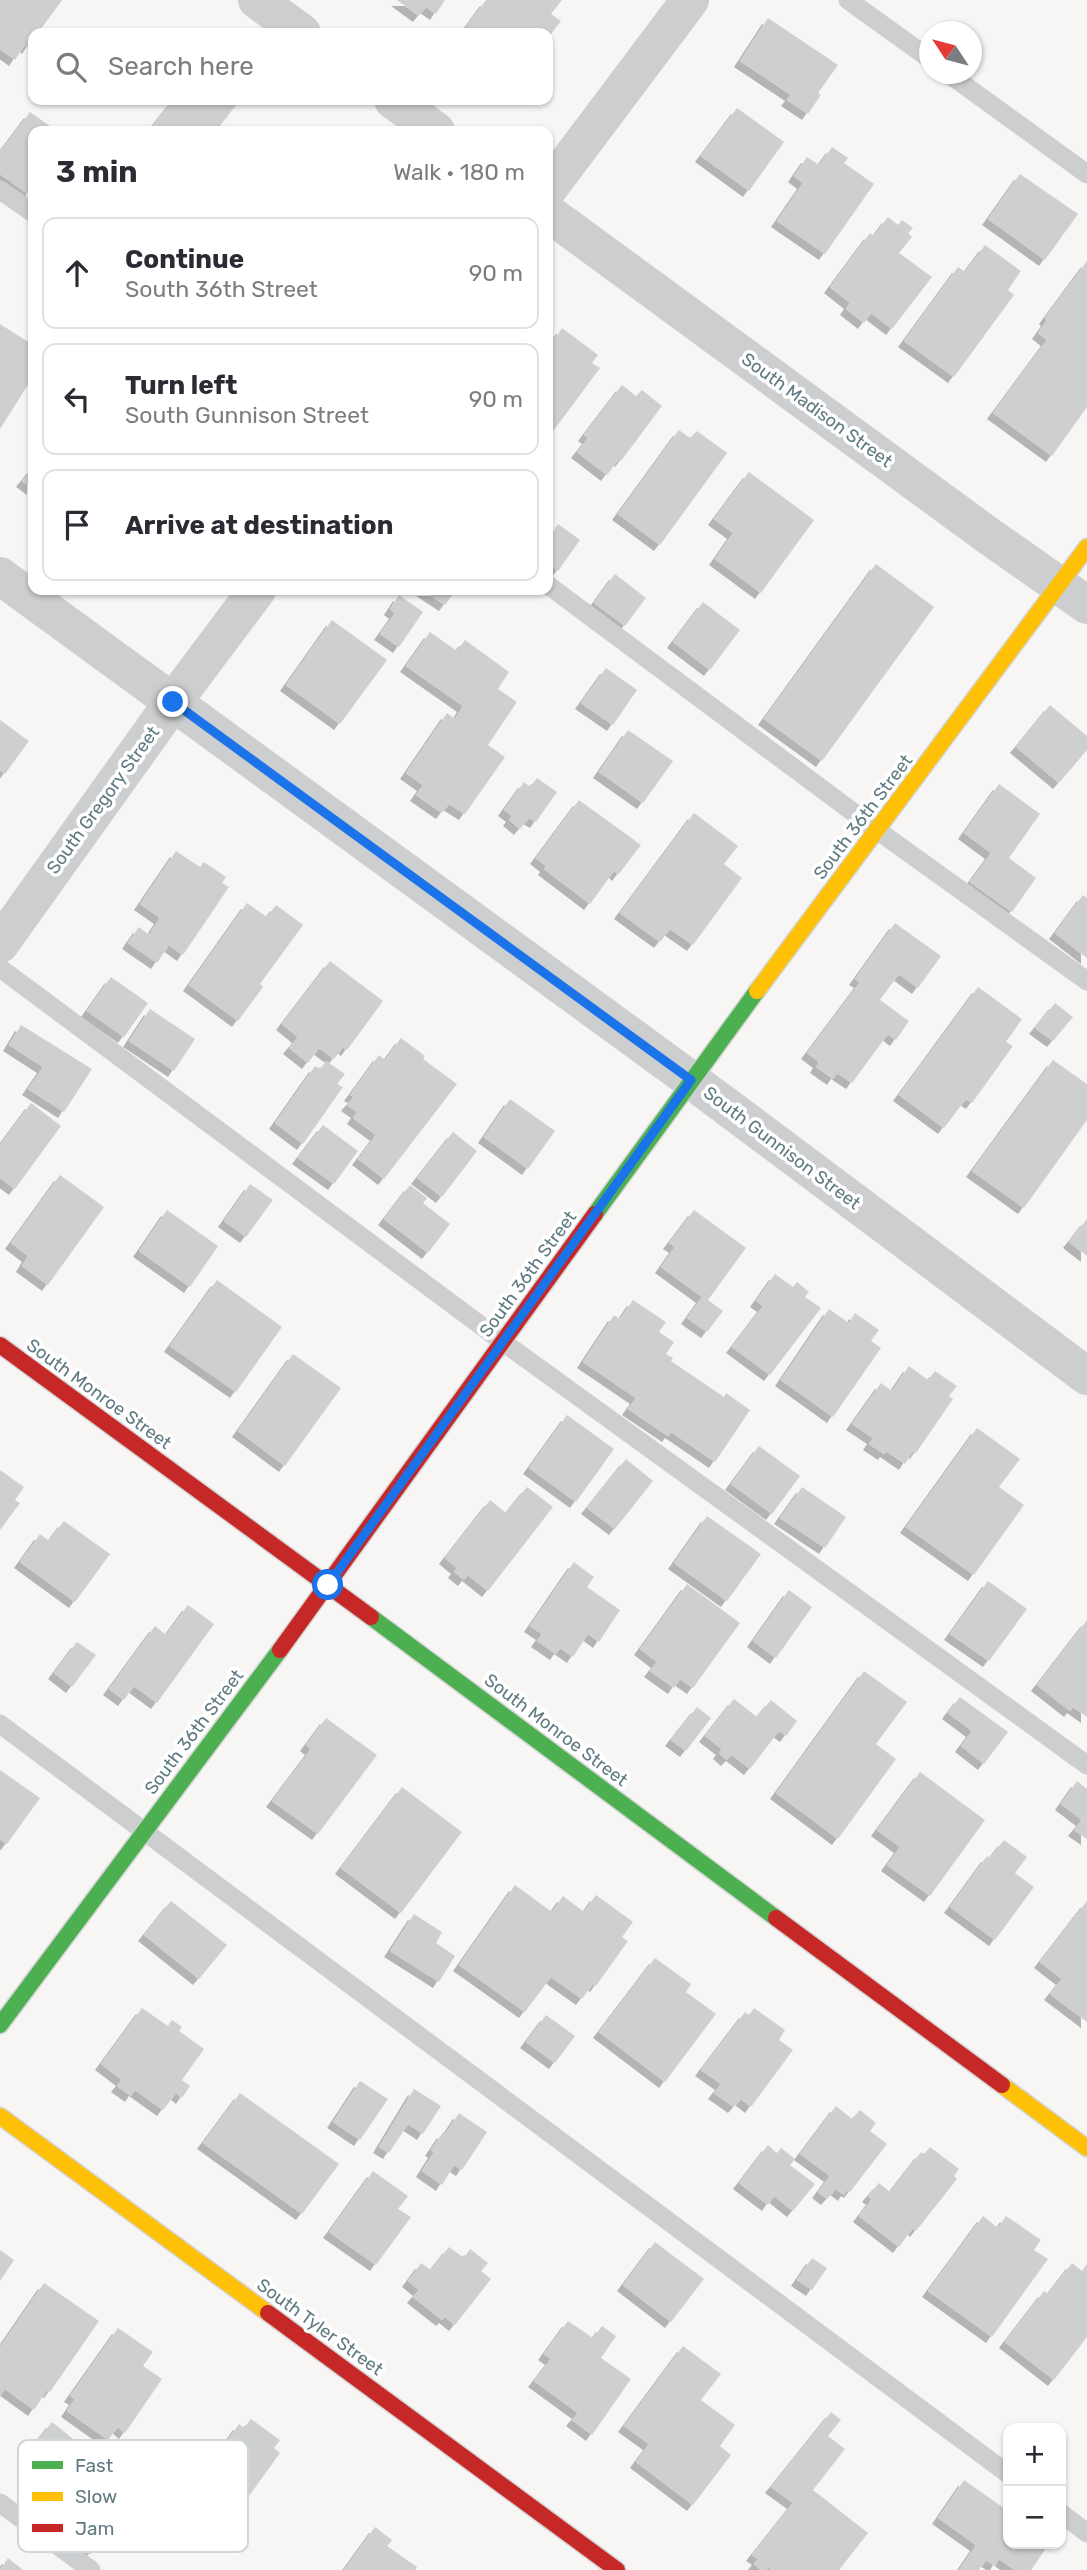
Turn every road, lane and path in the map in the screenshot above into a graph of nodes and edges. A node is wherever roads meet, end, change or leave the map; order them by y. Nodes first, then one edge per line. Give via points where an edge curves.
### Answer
1 (257, 0) edge
2 (690, 0) edge
3 (848, 0) edge
4 (295, 28) edge
5 (919, 52) edge
6 (963, 84) edge
7 (400, 105) edge
8 (429, 126) edge
9 (1087, 174) edge
10 (553, 182) edge
11 (0, 190) edge
12 (28, 210) edge
13 (553, 217) edge
14 (1087, 547) edge
15 (0, 576) edge
16 (553, 589) edge
17 (253, 595) edge
18 (1073, 595) edge
19 (173, 702) junction
20 (877, 830) junction
21 (0, 944) edge
22 (0, 968) edge
23 (1087, 981) edge
24 (691, 1080) junction
25 (503, 1342) junction
26 (0, 1345) edge
27 (1087, 1376) edge
28 (328, 1585) junction
29 (0, 1724) edge
30 (1087, 1765) edge
31 (144, 1832) junction
32 (0, 2025) edge
33 (0, 2116) edge
34 (1087, 2148) edge
35 (1003, 2470) edge
36 (0, 2503) edge
37 (18, 2516) edge
38 (1066, 2517) edge
39 (1087, 2532) edge
40 (67, 2552) edge
41 (91, 2570) edge
42 (618, 2570) edge

1 - 4 street
2 - 10 street
3 - 5 lane
6 - 9 lane
7 - 8 street
11 - 12 lane
13 - 18 street, South Madison Street
14 - 18 street, South 36th Street
15 - 19 street, South Gunnison Street
16 - 20 lane
17 - 19 street, South Gregory Street
18 - 20 street, South 36th Street
19 - 21 street, South Gregory Street
19 - 24 street, South Gunnison Street
20 - 23 lane
20 - 24 street, South 36th Street
22 - 25 lane
24 - 25 street, South 36th Street
24 - 27 street, South Gunnison Street
25 - 28 street, South 36th Street
25 - 30 lane
26 - 28 street, South Monroe Street
28 - 31 street, South 36th Street
28 - 34 street, South Monroe Street
29 - 31 lane
31 - 32 street, South 36th Street
31 - 35 lane
33 - 42 street, South Tyler Street
36 - 37 lane
38 - 39 lane
40 - 41 lane

